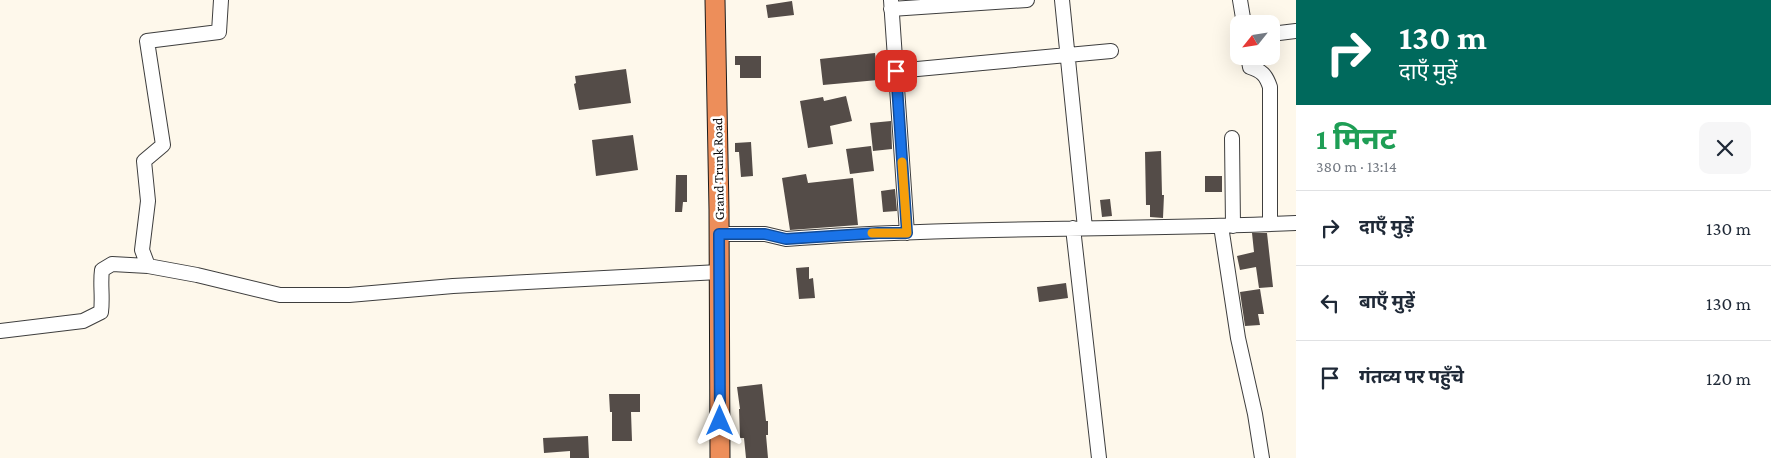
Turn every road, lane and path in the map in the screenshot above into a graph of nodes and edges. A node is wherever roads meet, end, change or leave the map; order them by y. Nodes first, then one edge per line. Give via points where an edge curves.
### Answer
1 (221, 0) edge
2 (715, 0) edge
3 (1027, 0) edge
4 (1062, 0) edge
5 (1240, 0) edge
6 (891, 5) edge
7 (1242, 15) edge
8 (1296, 31) edge
9 (1280, 33) edge
10 (1111, 51) dead end
11 (1067, 55) junction
12 (1250, 65) edge
13 (896, 71) junction
14 (1232, 138) dead end
15 (1296, 223) edge
16 (1270, 224) junction
17 (1227, 226) junction
18 (1079, 228) junction
19 (907, 233) junction
20 (719, 234) junction
21 (148, 266) junction
22 (719, 272) junction
23 (0, 331) edge
24 (720, 458) edge
25 (1099, 458) edge
26 (1262, 458) edge

1 - 21 street via 219,32 147,41 163,146 144,161 148,201 142,250
2 - 20 highway, Grand Trunk Road
3 - 6 street
4 - 11 street
5 - 7 street
6 - 13 street
8 - 9 street
10 - 11 street
11 - 13 street
11 - 18 street
12 - 16 street via 1261,71 1270,87
13 - 19 street
14 - 17 street
15 - 16 street
16 - 17 street
17 - 18 street
17 - 26 street via 1238,338
18 - 19 street
18 - 25 street
19 - 20 street via 786,239 765,234
20 - 22 highway, Grand Trunk Road
21 - 22 street via 280,295 349,295 453,286
21 - 23 street via 112,264 102,270 101,312 84,321
22 - 24 highway, Grand Trunk Road

